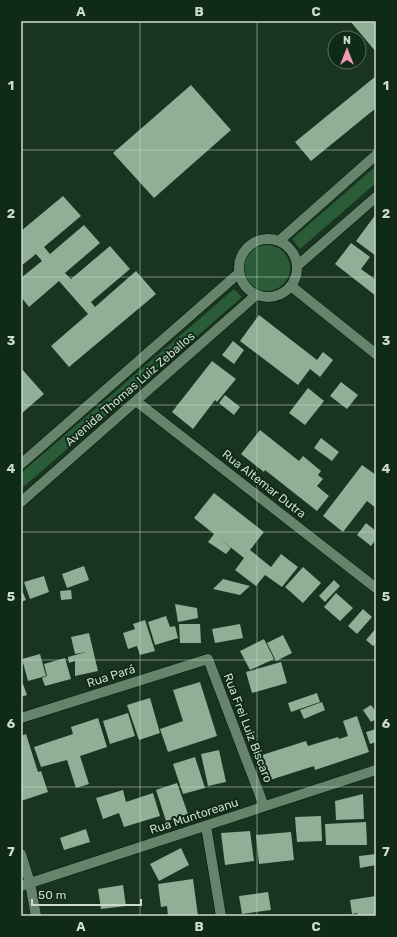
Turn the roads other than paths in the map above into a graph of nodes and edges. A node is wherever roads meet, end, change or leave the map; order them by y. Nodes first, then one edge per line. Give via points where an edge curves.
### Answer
1 (376, 155) edge
2 (376, 197) edge
3 (279, 242) junction
4 (297, 266) junction
5 (239, 273) junction
6 (291, 286) junction
7 (256, 295) junction
8 (376, 354) edge
9 (136, 401) junction
10 (21, 464) edge
11 (21, 502) edge
12 (376, 588) edge
13 (208, 659) joint
14 (21, 718) edge
15 (376, 770) edge
16 (264, 806) junction
17 (206, 826) junction
18 (21, 854) edge
19 (26, 884) edge
20 (36, 916) edge
21 (221, 916) edge

1 - 3 street
2 - 4 street
3 - 4 street via 288,247
3 - 5 street via 259,241 250,246 239,263
4 - 6 street
5 - 7 street via 245,286
5 - 10 street, Avenida Thomas Luiz Zeballos
6 - 7 street via 284,293 275,296
6 - 8 street
7 - 9 street, Avenida Thomas Luiz Zeballos
9 - 11 street, Avenida Thomas Luiz Zeballos
9 - 12 street, Rua Altemar Dutra
13 - 14 street, Rua Pará
13 - 16 street, Rua Frei Luiz Biscaro
15 - 16 street, Rua Muntoreanu
16 - 17 street, Rua Muntoreanu
17 - 19 street, Rua Muntoreanu
17 - 21 street
18 - 19 street
19 - 20 street

